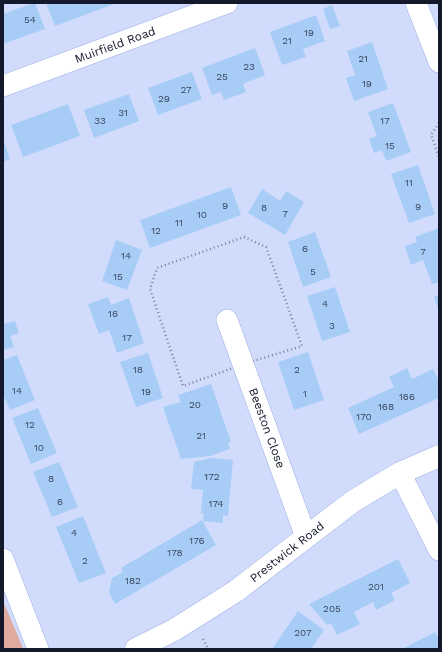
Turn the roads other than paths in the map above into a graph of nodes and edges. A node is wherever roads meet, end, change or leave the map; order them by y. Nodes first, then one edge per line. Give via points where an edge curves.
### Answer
1 (227, 3) edge
2 (416, 3) edge
3 (439, 62) edge
4 (3, 86) edge
5 (227, 320) dead end
6 (439, 456) edge
7 (400, 473) junction
8 (306, 537) junction
9 (439, 550) edge
10 (3, 559) edge
11 (38, 649) edge
12 (136, 649) edge

1 - 4 street, Muirfield Road
2 - 3 street
5 - 8 street, Beeston Close
6 - 7 main road, Prestwick Road
7 - 8 main road, Prestwick Road via 352,502
7 - 9 street
8 - 12 main road, Prestwick Road via 236,591 174,630
10 - 11 street

